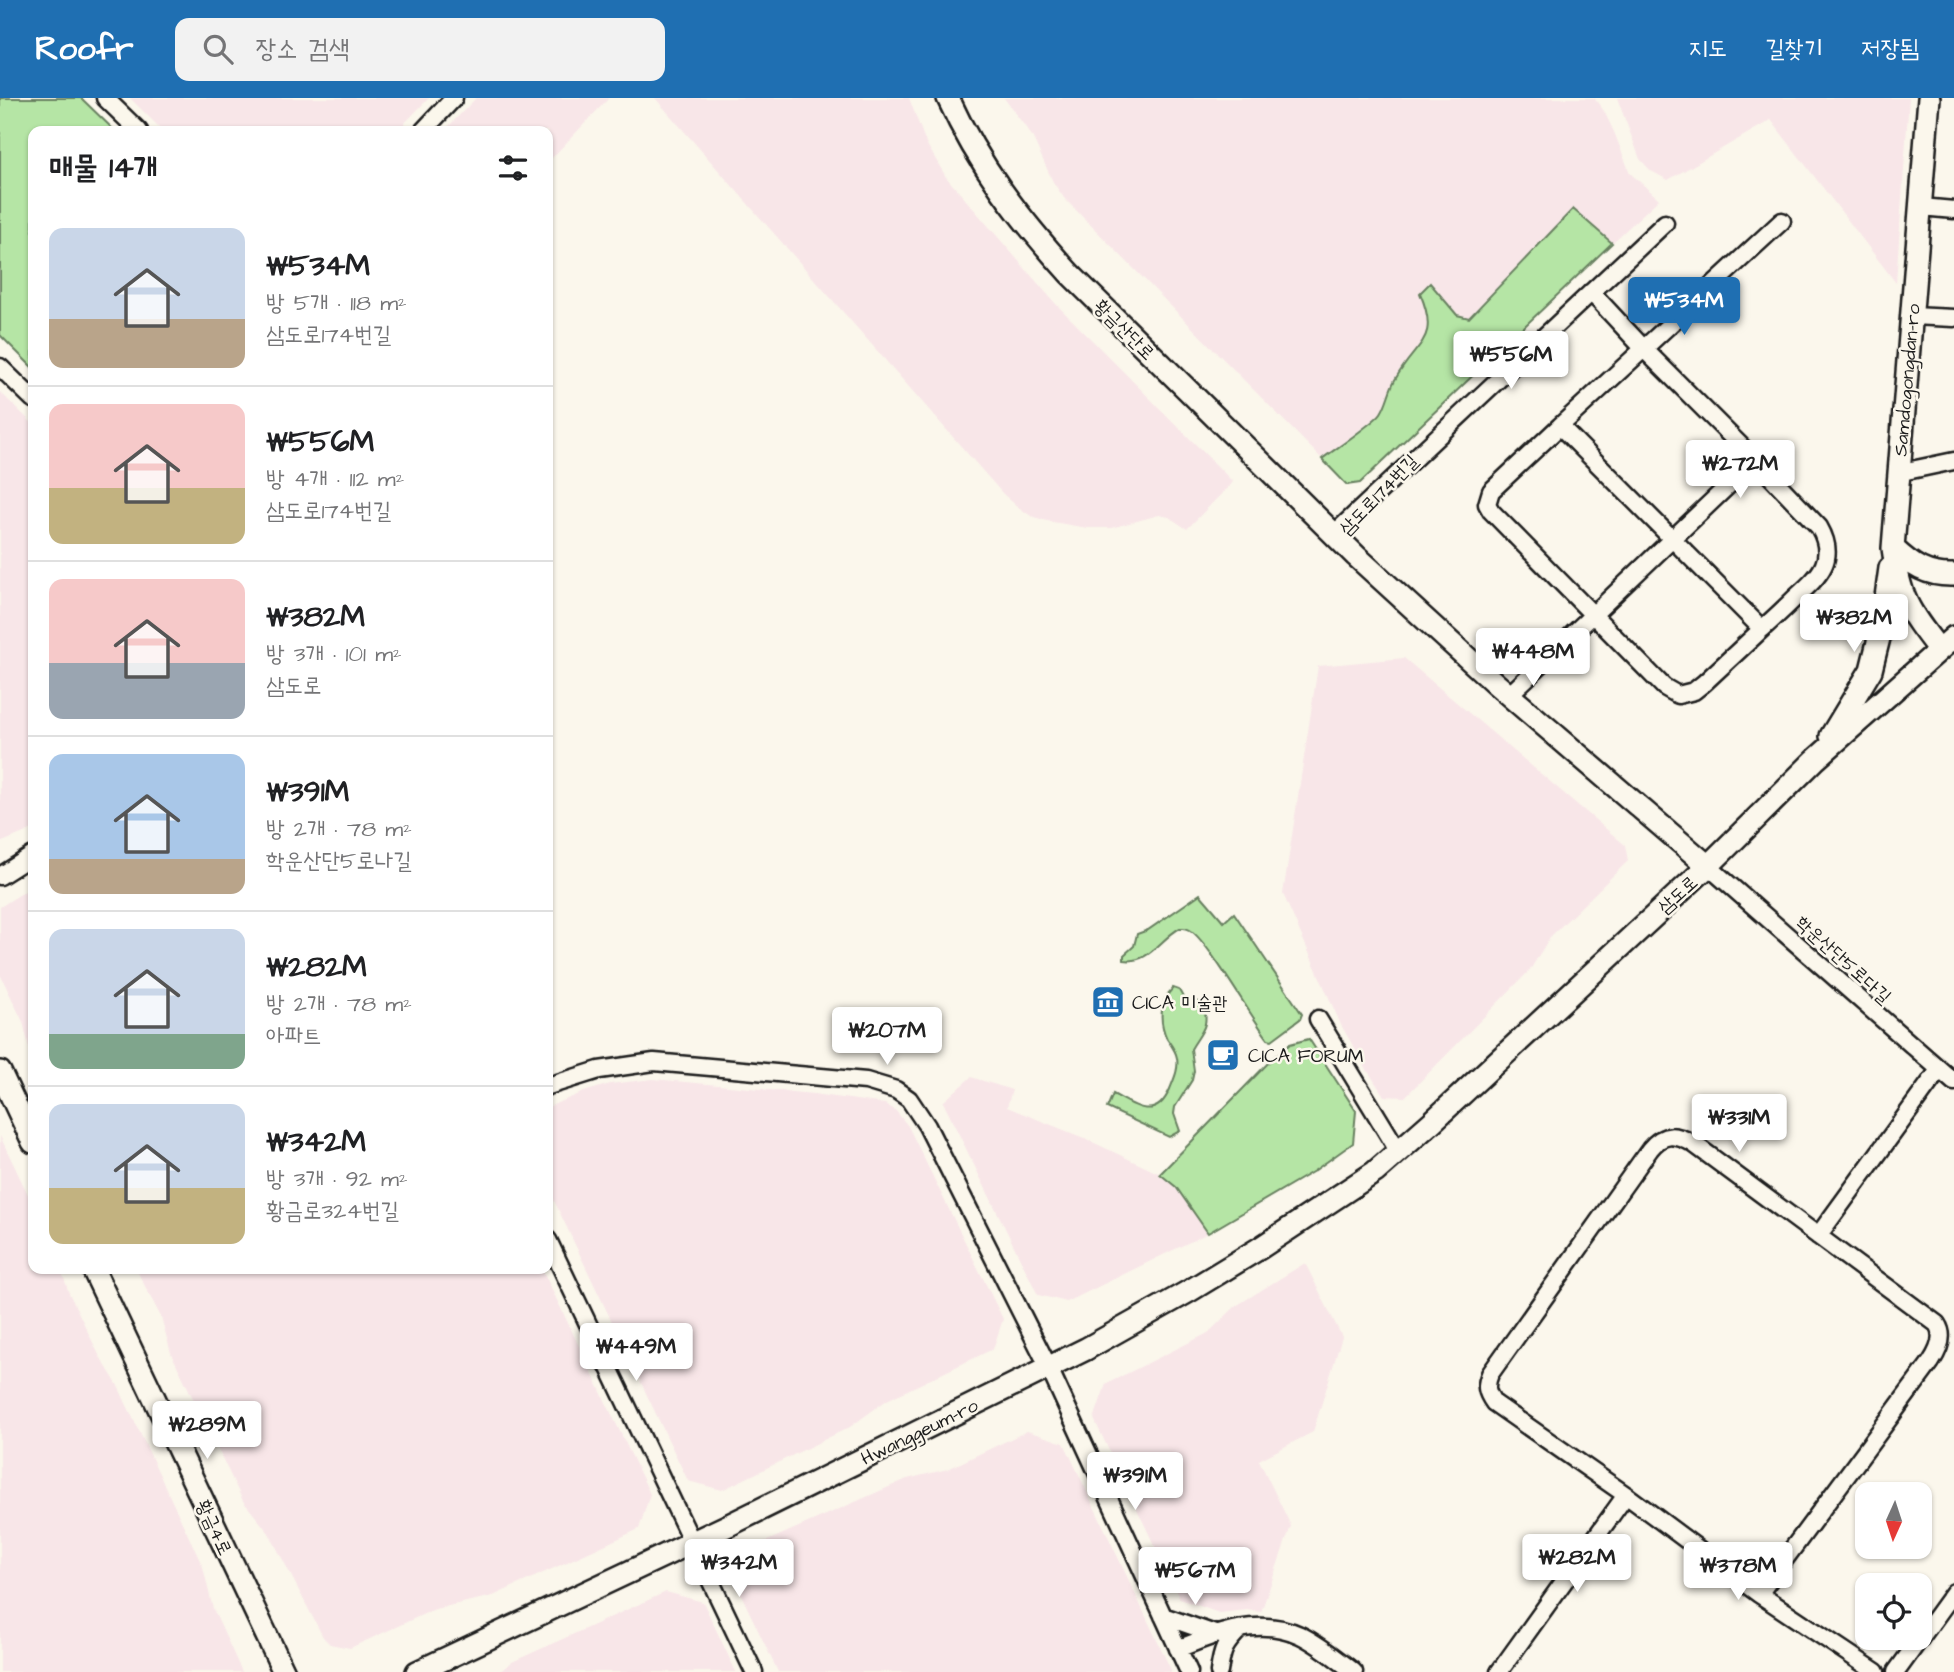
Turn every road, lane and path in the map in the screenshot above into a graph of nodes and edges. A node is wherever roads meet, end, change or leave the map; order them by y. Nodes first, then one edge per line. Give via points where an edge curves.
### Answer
1 (105, 98) edge
2 (454, 98) edge
3 (948, 98) edge
4 (1929, 98) edge
5 (134, 126) edge
6 (428, 126) edge
7 (1920, 207) junction
8 (1954, 210) edge
9 (1782, 221) dead end
10 (1665, 223) dead end
11 (1591, 292) junction
12 (1912, 316) junction
13 (1954, 318) edge
14 (1644, 349) junction
15 (0, 367) edge
16 (28, 394) edge
17 (1560, 426) junction
18 (1755, 460) junction
19 (1954, 461) edge
20 (1897, 473) junction
21 (1334, 534) junction
22 (1672, 540) junction
23 (1893, 548) junction
24 (1954, 575) edge
25 (1593, 614) junction
26 (1762, 629) junction
27 (1947, 644) edge
28 (1509, 695) junction
29 (1815, 760) junction
30 (28, 858) edge
31 (1708, 866) junction
32 (0, 876) edge
33 (1318, 1018) dead end
34 (1939, 1070) junction
35 (0, 1072) edge
36 (1954, 1082) edge
37 (553, 1084) edge
38 (28, 1131) edge
39 (1399, 1152) junction
40 (1818, 1236) junction
41 (553, 1251) edge
42 (95, 1274) edge
43 (1049, 1368) junction
44 (1626, 1495) junction
45 (691, 1542) junction
46 (1954, 1592) edge
47 (1759, 1594) junction
48 (1163, 1616) junction
49 (1240, 1629) junction
50 (1215, 1634) junction
51 (1178, 1649) junction
52 (284, 1672) edge
53 (417, 1672) edge
54 (754, 1672) edge
55 (1189, 1672) edge
56 (1219, 1672) edge
57 (1354, 1672) edge
58 (1499, 1672) edge
59 (1877, 1672) edge
60 (1896, 1672) edge

1 - 5 street
2 - 6 street
3 - 21 street, 황금산단로 via 990,175 1029,230
4 - 7 street, Samdogongdan-ro
7 - 8 street
7 - 12 street, Samdogongdan-ro
9 - 14 street
10 - 11 street, 삼도로174번길
11 - 14 street
11 - 21 street, 삼도로174번길
12 - 13 street
12 - 20 street, Samdogongdan-ro
14 - 17 street
14 - 18 street
15 - 16 street
17 - 22 street
17 - 25 street via 1491,491 1487,504
18 - 22 street
18 - 26 street via 1819,527 1827,548 1818,578
19 - 20 street
20 - 23 street, Samdogongdan-ro
21 - 28 street, 삼도로174번길
22 - 25 street
22 - 26 street
23 - 24 street via 1917,569
23 - 27 street, Samdogongdan-ro via 1900,590 1911,614
23 - 29 street via 1871,670
25 - 26 street via 1664,687 1678,695 1704,683
25 - 28 street
27 - 29 street, 삼도로
28 - 31 street, 삼도로174번길
29 - 31 street, 삼도로
30 - 32 street
31 - 34 street, 학운산단5로다길
31 - 39 street, 삼도로
33 - 39 street
34 - 36 street, 학운산단5로다길
34 - 40 street
35 - 38 street
37 - 43 street via 599,1070 654,1062 866,1081 896,1090 909,1098 927,1126
39 - 43 street, Hwanggeum-ro via 1261,1248
40 - 44 street via 1684,1138 1667,1136 1650,1149 1486,1385 1494,1403
40 - 47 street via 1937,1324 1940,1344
41 - 45 street
42 - 52 street, 황금4로
43 - 45 street, Hwanggeum-ro
43 - 48 street
44 - 47 street
44 - 58 street
45 - 53 street, Hwanggeum-ro
45 - 54 street
46 - 60 street
47 - 59 street
48 - 50 street
48 - 51 street
49 - 50 street
49 - 56 street via 1222,1651
49 - 57 street via 1261,1626 1299,1634
50 - 51 street
51 - 55 street

